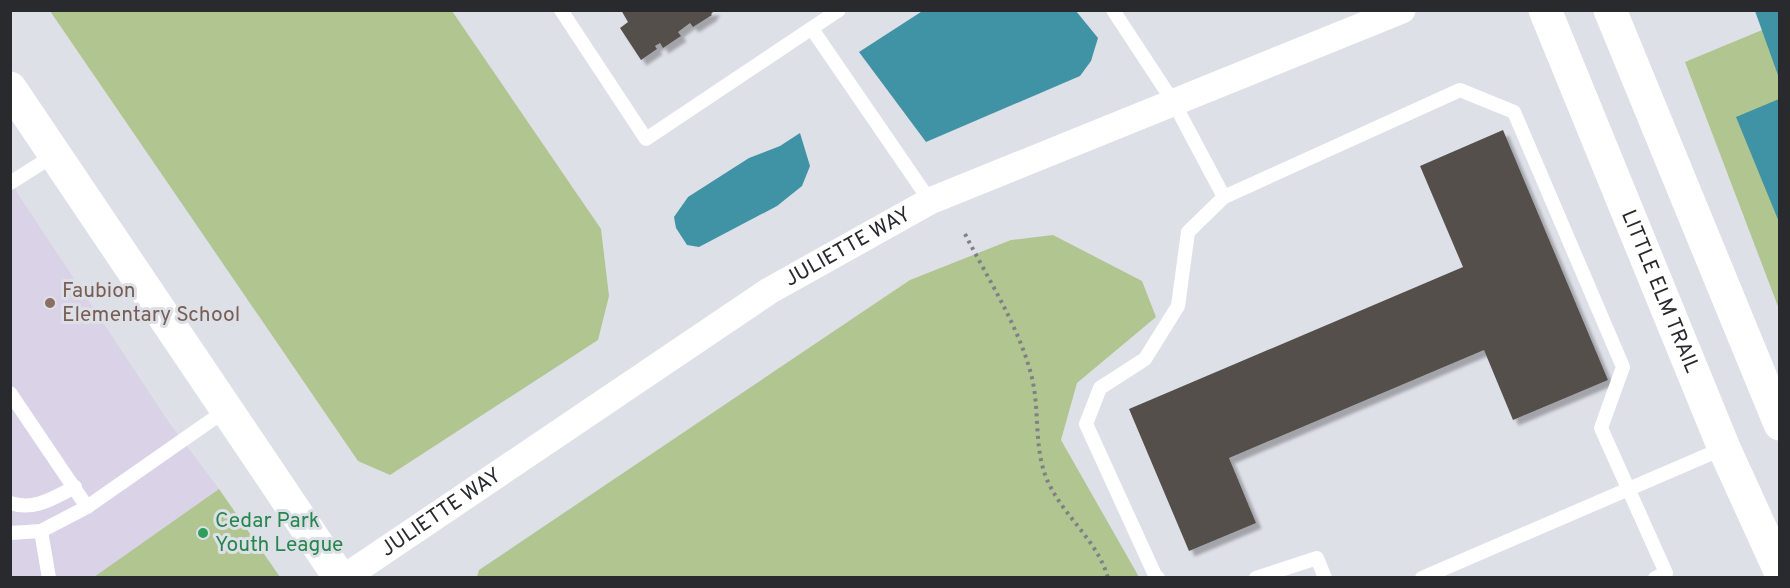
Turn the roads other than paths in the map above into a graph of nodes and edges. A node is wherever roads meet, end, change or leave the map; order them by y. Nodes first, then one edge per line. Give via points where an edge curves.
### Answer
1 (561, 10) edge
2 (839, 10) edge
3 (1113, 10) edge
4 (1402, 10) edge
5 (1545, 10) edge
6 (1610, 10) edge
7 (812, 29) junction
8 (10, 88) edge
9 (1174, 102) junction
10 (56, 154) junction
11 (10, 183) edge
12 (1224, 197) junction
13 (930, 201) junction
14 (10, 393) edge
15 (226, 410) junction
16 (1779, 424) edge
17 (1724, 448) junction
18 (75, 487) junction
19 (1628, 489) junction
20 (10, 503) edge
21 (87, 507) junction
22 (41, 531) junction
23 (10, 533) edge
24 (1779, 571) edge
25 (49, 578) edge
26 (342, 578) edge
27 (1158, 578) edge
28 (1256, 578) edge
29 (1325, 578) edge
30 (1422, 578) edge
31 (1655, 578) edge

1 - 7 lane via 646,139
2 - 7 lane
3 - 9 lane
4 - 9 street, JULIETTE WAY
5 - 17 street, LITTLE ELM TRAIL
6 - 16 street
7 - 13 lane
8 - 10 street
9 - 12 lane
9 - 13 street, JULIETTE WAY
10 - 11 lane
10 - 15 street
12 - 19 lane via 1460,90 1514,112 1623,367 1601,428
12 - 27 lane via 1188,232 1178,306 1145,359 1100,388 1086,424
13 - 26 street, JULIETTE WAY via 770,291
14 - 18 lane
15 - 21 lane
15 - 26 street
17 - 19 lane
17 - 24 street, LITTLE ELM TRAIL
18 - 20 lane via 39,505 22,507
18 - 21 lane
19 - 30 lane
19 - 31 lane via 1666,573
21 - 22 lane
22 - 23 lane
22 - 25 lane
28 - 29 lane via 1317,558

